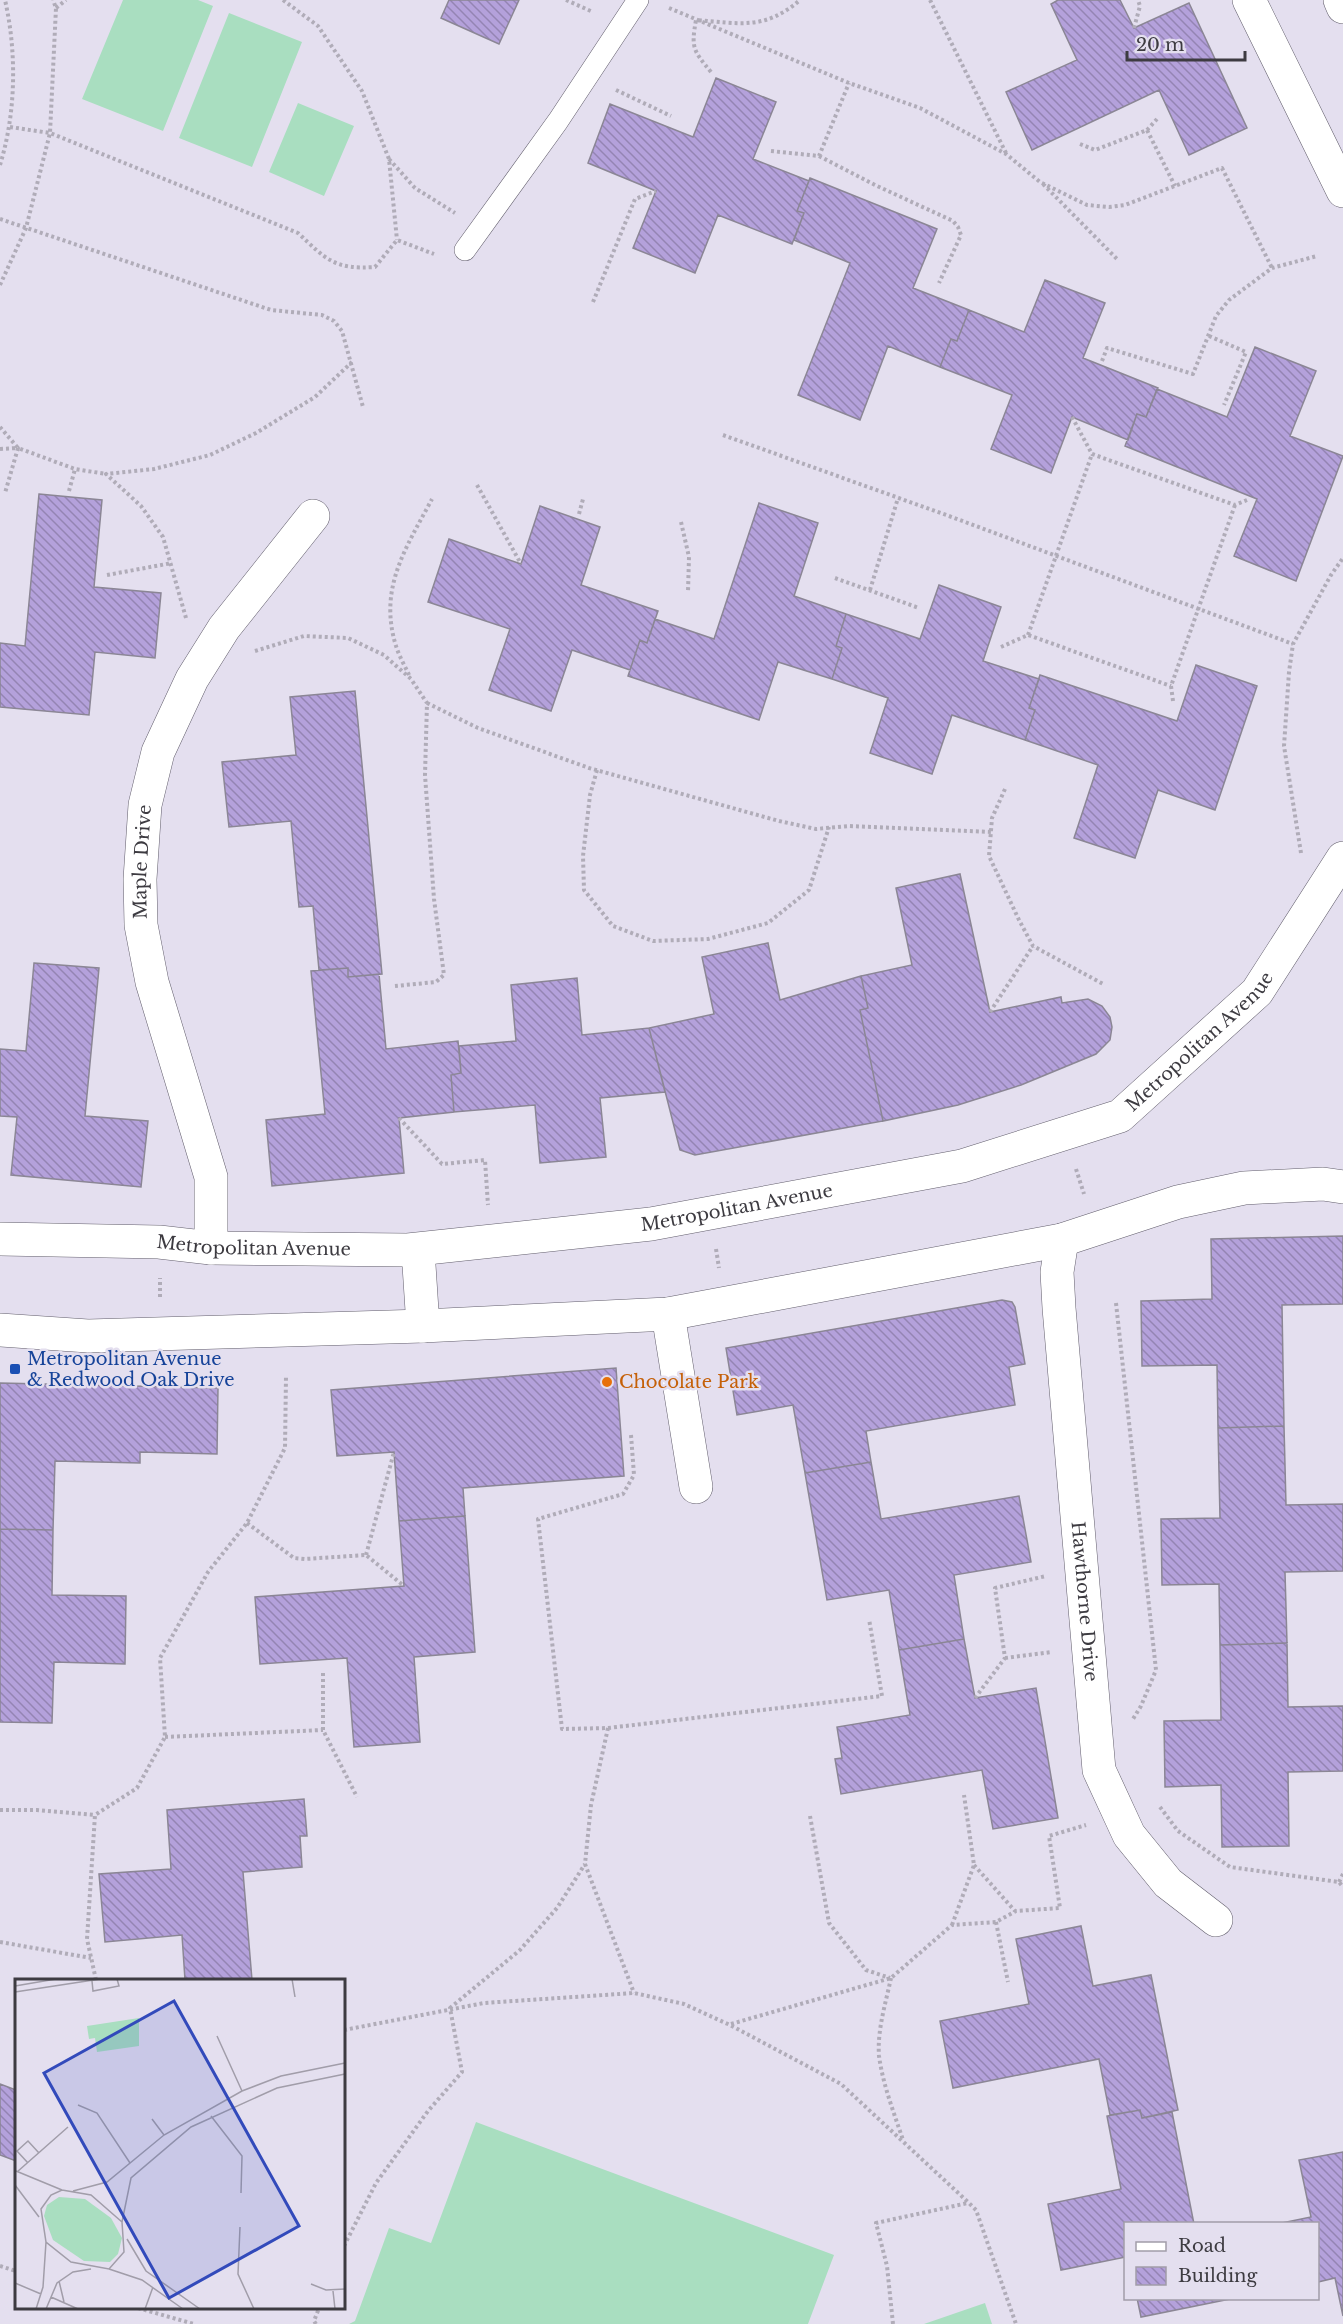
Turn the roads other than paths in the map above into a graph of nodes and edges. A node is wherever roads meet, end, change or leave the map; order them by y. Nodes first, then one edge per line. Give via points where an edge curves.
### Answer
1 (638, 0) edge
2 (1249, 0) edge
3 (1340, 0) edge
4 (1343, 7) edge
5 (1343, 191) edge
6 (465, 250) dead end
7 (313, 516) dead end
8 (1343, 858) edge
9 (1343, 1187) edge
10 (0, 1239) edge
11 (1062, 1240) junction
12 (211, 1248) junction
13 (418, 1250) junction
14 (668, 1314) junction
15 (423, 1326) junction
16 (0, 1330) edge
17 (696, 1487) dead end
18 (1216, 1920) dead end

1 - 6 lane via 558,121
2 - 5 street
3 - 4 street
7 - 12 street, Maple Drive via 224,628 192,679 158,752 145,805 141,925 152,982 211,1177
8 - 13 street, Metropolitan Avenue via 1257,992 1120,1116 962,1166 651,1224
9 - 11 street via 1244,1188 1178,1202
10 - 12 street, Metropolitan Avenue via 159,1242
11 - 14 street
11 - 18 street, Hawthorne Drive via 1057,1272 1059,1308 1099,1770 1129,1835 1168,1883
12 - 13 street, Metropolitan Avenue
13 - 15 street
14 - 15 street
14 - 17 street
15 - 16 street via 88,1336

